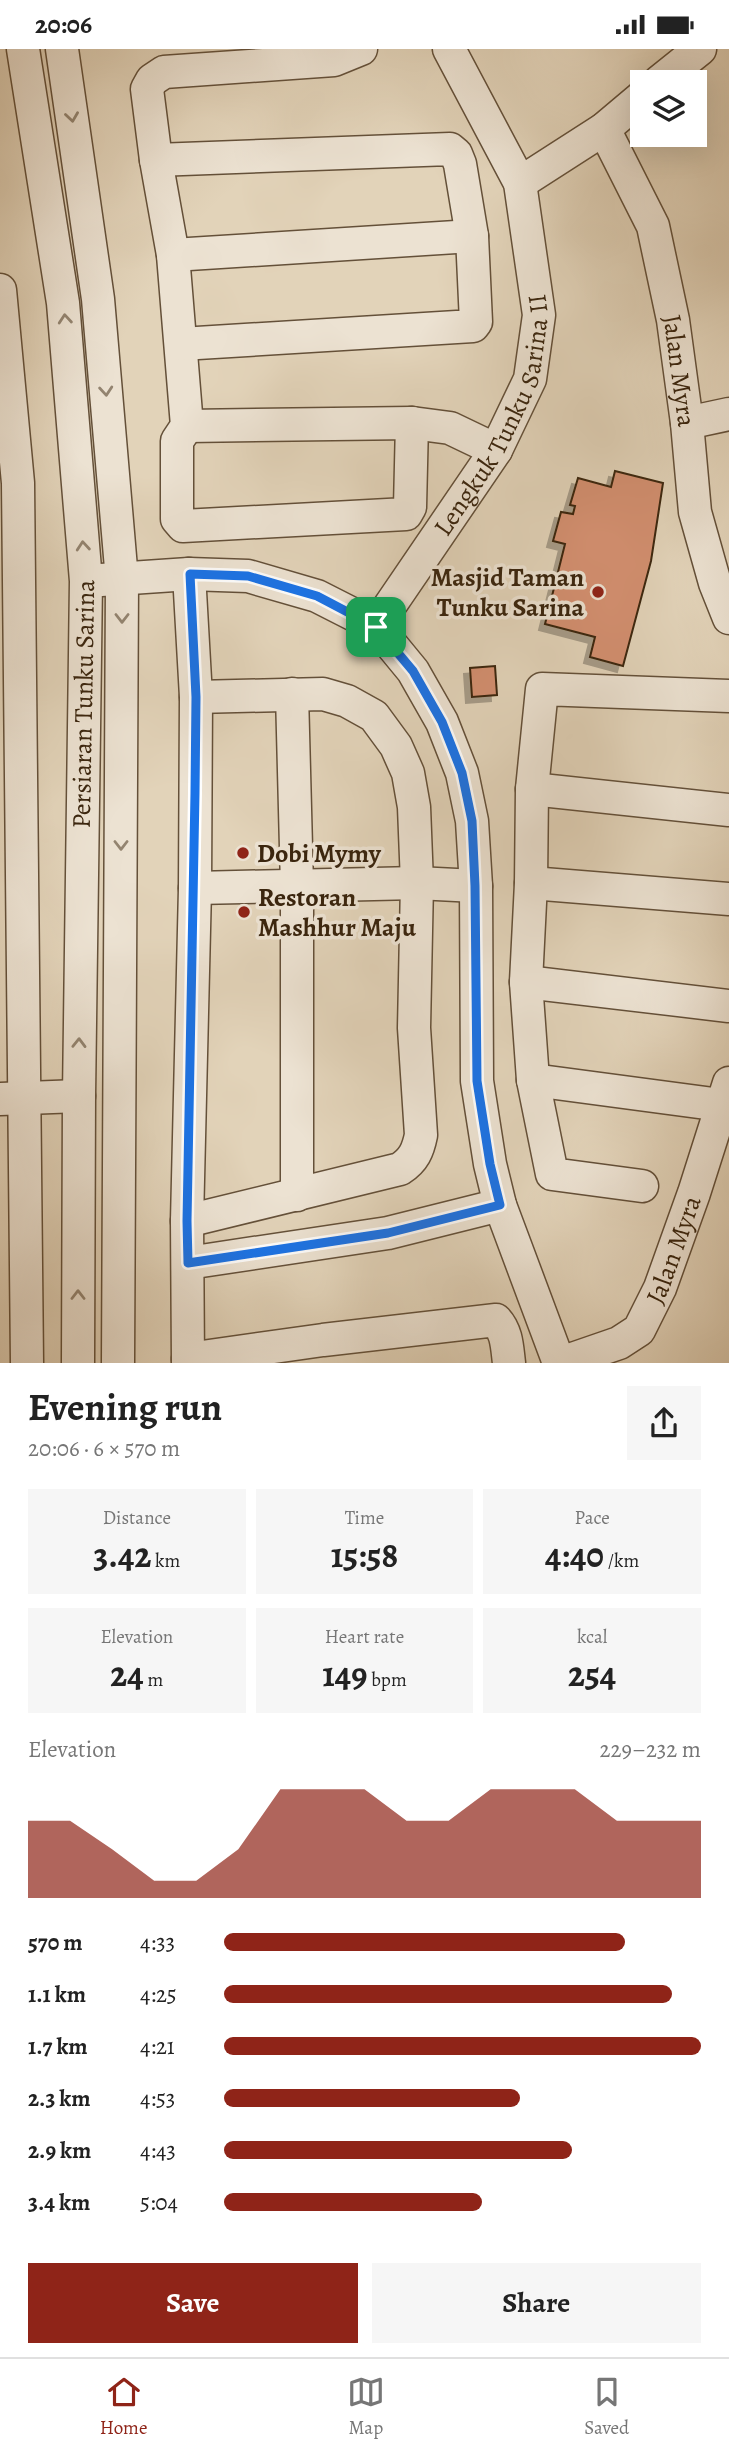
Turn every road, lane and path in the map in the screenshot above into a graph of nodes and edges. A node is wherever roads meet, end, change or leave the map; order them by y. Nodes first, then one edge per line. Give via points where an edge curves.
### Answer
1 (23, 49) edge
2 (62, 49) edge
3 (361, 49) edge
4 (449, 49) edge
5 (700, 49) edge
6 (674, 70) edge
7 (630, 107) edge
8 (604, 129) junction
9 (156, 160) junction
10 (520, 183) junction
11 (472, 236) junction
12 (173, 255) junction
13 (0, 290) edge
14 (181, 344) junction
15 (729, 414) edge
16 (412, 423) junction
17 (687, 423) junction
18 (187, 426) junction
19 (496, 450) junction
20 (9, 485) edge
21 (190, 574) junction
22 (122, 580) junction
23 (86, 581) junction
24 (729, 618) edge
25 (376, 627) junction
26 (292, 694) junction
27 (729, 696) edge
28 (196, 697) junction
29 (532, 789) junction
30 (729, 810) edge
31 (418, 883) junction
32 (531, 883) junction
33 (298, 886) junction
34 (475, 886) junction
35 (195, 888) junction
36 (729, 899) edge
37 (526, 982) junction
38 (729, 1006) edge
39 (533, 1080) junction
40 (725, 1094) edge
41 (79, 1096) junction
42 (13, 1099) edge
43 (642, 1186) dead end
44 (13, 1195) edge
45 (297, 1195) junction
46 (500, 1205) junction
47 (187, 1221) junction
48 (188, 1263) junction
49 (13, 1316) edge
50 (507, 1352) edge
51 (188, 1361) edge
52 (27, 1363) edge
53 (78, 1363) edge
54 (118, 1363) edge
55 (560, 1363) edge

23 -> 1 street, Persiaran Tunku Sarina via 63,303
2 -> 22 street, Persiaran Tunku Sarina via 98,299
3 - 9 street via 334,60 164,72 147,89
4 - 10 street, Lengkuk Tunku Sarina II
5 - 6 street
7 - 8 street
8 - 10 street
8 - 17 street, Jalan Myra via 653,226 673,320
9 - 11 street via 450,149 460,164
9 - 12 street
10 - 19 street, Lengkuk Tunku Sarina II via 539,315 530,379
11 - 12 street
11 - 14 street via 476,322 471,327
12 - 14 street
13 - 20 street
14 - 18 street
15 - 17 street
16 - 18 street
16 - 18 street via 411,507 406,514 183,526 177,519 177,441
16 - 19 street via 450,428
17 - 24 street, Jalan Myra via 695,513
19 - 25 street, Lengkuk Tunku Sarina II
20 - 42 street
21 - 22 street
21 - 25 street via 248,576 317,596
21 - 28 street
22 - 23 street
22 -> 54 street, Persiaran Tunku Sarina
41 -> 23 street, Persiaran Tunku Sarina
25 - 34 street via 413,671 457,760 472,821
26 - 28 street
26 - 31 street via 323,694 347,701 374,716 390,738 408,773
26 - 33 street
27 - 29 street via 542,689
28 - 35 street
29 - 30 street
29 - 32 street
31 - 33 street
31 - 34 street
31 - 45 street via 414,1028 418,1150 400,1169
32 - 36 street
32 - 37 street
33 - 35 street
33 - 45 street
34 - 46 street via 477,1081
35 - 47 street
37 - 38 street
37 - 39 street
39 - 40 street
39 - 43 street via 551,1174
40 - 55 street, Jalan Myra via 660,1288 639,1330 619,1343
41 - 42 street
53 -> 41 street, Persiaran Tunku Sarina
42 - 44 street
44 - 49 street
45 - 47 street
46 - 48 street via 388,1233
46 - 55 street
47 - 48 street
48 - 51 street
49 - 52 street
50 - 51 street via 496,1320

